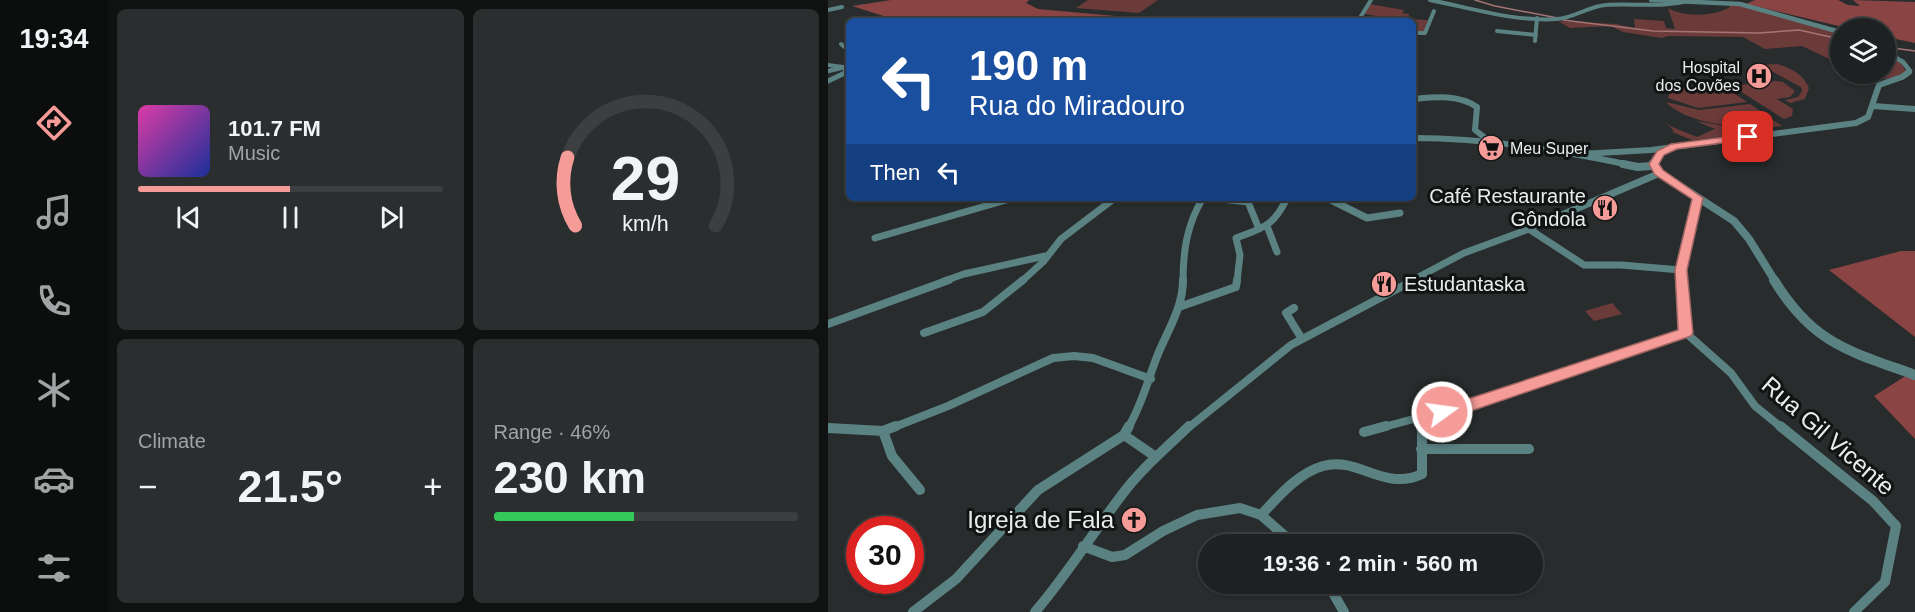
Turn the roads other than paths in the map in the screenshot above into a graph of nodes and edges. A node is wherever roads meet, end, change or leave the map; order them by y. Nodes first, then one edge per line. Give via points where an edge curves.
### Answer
1 (834, 0) edge
2 (1371, 0) edge
3 (1430, 0) edge
4 (1651, 0) edge
5 (1689, 0) edge
6 (1747, 0) edge
7 (1677, 2) edge
8 (1740, 4) junction
9 (828, 10) edge
10 (1434, 11) dead end
11 (1360, 18) edge
12 (1536, 18) junction
13 (1830, 29) edge
14 (1497, 31) dead end
15 (1416, 33) edge
16 (1536, 35) junction
17 (1535, 41) dead end
18 (841, 44) dead end
19 (846, 48) edge
20 (1896, 58) edge
21 (828, 65) edge
22 (845, 65) edge
23 (828, 71) edge
24 (846, 72) edge
25 (1896, 79) edge
26 (828, 81) edge
27 (1882, 84) edge
28 (1416, 99) edge
29 (1873, 105) junction
30 (1904, 108) junction
31 (1893, 109) junction
32 (1915, 109) edge
33 (1868, 117) junction
34 (1475, 130) junction
35 (1461, 137) junction
36 (1416, 138) edge
37 (1489, 139) junction
38 (1675, 147) junction
39 (1644, 150) junction
40 (1615, 153) junction
41 (1581, 154) junction
42 (1655, 160) junction
43 (1617, 163) junction
44 (1638, 167) junction
45 (1660, 173) junction
46 (1698, 198) junction
47 (1003, 201) edge
48 (1111, 201) edge
49 (1201, 201) edge
50 (1248, 201) edge
51 (1286, 201) edge
52 (1333, 201) edge
53 (1400, 213) dead end
54 (1263, 227) junction
55 (1529, 229) junction
56 (875, 238) dead end
57 (1277, 252) dead end
58 (1045, 256) junction
59 (1681, 270) junction
60 (1179, 307) junction
61 (1294, 308) dead end
62 (828, 324) edge
63 (924, 333) dead end
64 (1686, 333) junction
65 (1302, 339) junction
66 (1915, 375) edge
67 (1150, 379) junction
68 (1425, 416) junction
69 (828, 428) edge
70 (883, 432) junction
71 (1364, 432) dead end
72 (1124, 435) junction
73 (1421, 449) junction
74 (1529, 449) dead end
75 (1156, 457) junction
76 (920, 490) dead end
77 (1261, 515) junction
78 (1283, 534) edge
79 (1083, 546) junction
80 (1334, 594) edge
81 (913, 612) edge
82 (1035, 612) edge
83 (1344, 612) edge
84 (1854, 612) edge

1 - 9 street via 842,7
2 - 11 street
3 - 12 street
4 - 7 street
5 - 7 street
5 - 8 street
6 - 8 street
7 - 12 street via 1661,7 1603,5 1571,17
8 - 13 street
10 - 15 street via 1425,33
12 - 16 street
14 - 16 street
16 - 17 street
18 - 19 street
20 - 25 street via 1910,71
21 - 22 street
22 - 23 street
24 - 26 street
27 - 29 street
28 - 34 street via 1469,101 1477,106
29 - 30 street
29 - 31 street
29 - 33 street
30 - 31 street
30 - 32 street
31 - 33 street
33 - 38 street via 1836,126
34 - 35 street
34 - 37 street
35 - 36 street
35 - 37 street
37 - 41 street
38 - 39 street
38 - 42 street
39 - 40 street
39 - 42 street
40 - 41 street
40 - 43 street via 1611,158
41 - 43 street
42 - 44 street via 1649,167
42 - 45 street
43 - 44 street
44 - 45 street
45 - 46 street
45 - 55 street
46 - 59 street
46 - 66 street via 1740,227 1796,313 1811,327 1861,356
47 - 56 street
48 - 58 street via 1076,226
49 - 60 street via 1188,230
50 - 54 street
51 - 54 street via 1279,216
52 - 53 street via 1367,218
54 - 57 street
54 - 60 street via 1236,238 1240,255 1236,287
55 - 59 street via 1584,265
55 - 65 street via 1464,253
58 - 62 street via 964,274
58 - 63 street via 1043,262 983,312
59 - 64 street
60 - 67 street
61 - 65 street via 1286,313
64 - 68 street via 1474,404
64 - 84 street, Rua Gil Vicente via 1731,374 1755,406 1873,501 1896,526 1885,582
65 - 75 street via 1196,420
67 - 70 street via 1093,358 1053,358
67 - 72 street
68 - 71 street
68 - 73 street via 1419,430
69 - 70 street
70 - 76 street via 892,459
72 - 75 street
72 - 81 street via 1038,490 956,579
73 - 74 street
73 - 77 street via 1422,474 1416,479 1383,479 1347,465 1323,466 1288,486
75 - 79 street
77 - 78 street
77 - 79 street via 1240,508 1197,515 1125,555 1112,557
79 - 82 street
80 - 83 street

